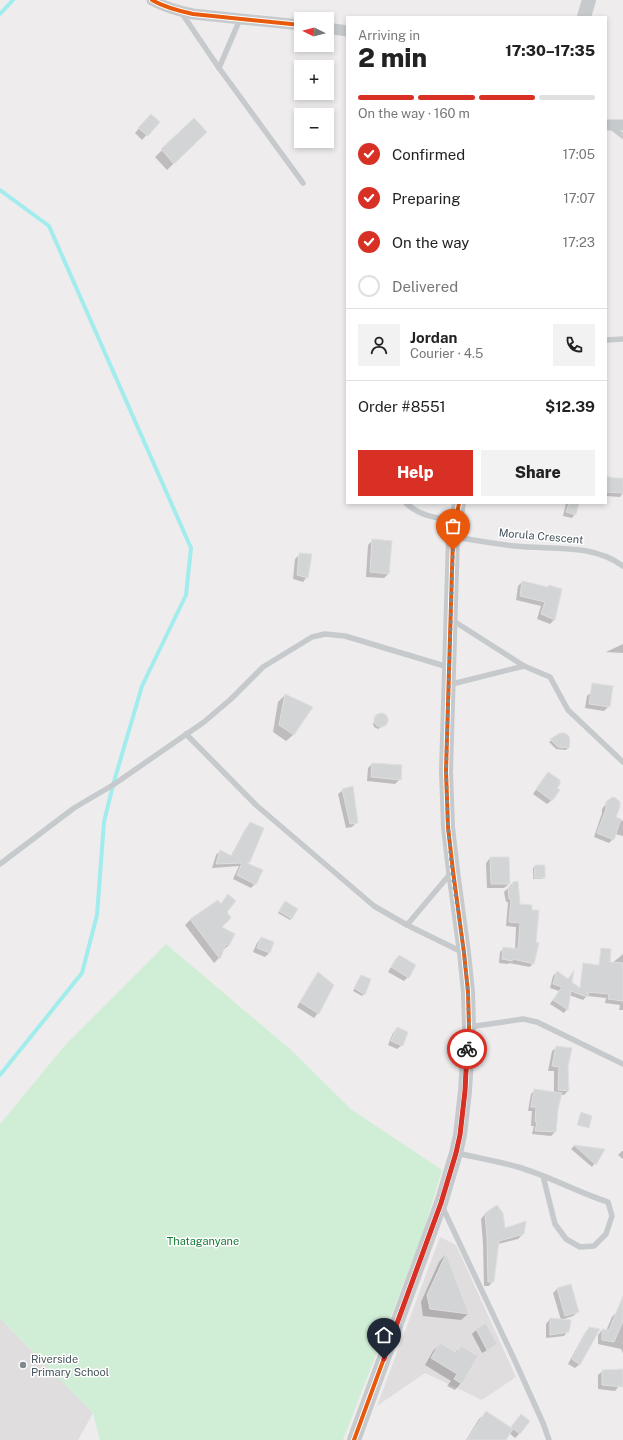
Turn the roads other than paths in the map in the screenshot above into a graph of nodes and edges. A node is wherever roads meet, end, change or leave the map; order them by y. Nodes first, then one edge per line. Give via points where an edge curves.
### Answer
1 (152, 0) edge
2 (589, 0) edge
3 (180, 12) junction
4 (584, 16) edge
5 (240, 19) junction
6 (294, 24) edge
7 (334, 29) edge
8 (346, 31) edge
9 (219, 68) junction
10 (608, 125) edge
11 (623, 125) edge
12 (623, 136) edge
13 (303, 183) dead end
14 (623, 339) edge
15 (607, 340) edge
16 (407, 504) edge
17 (459, 504) edge
18 (455, 521) junction
19 (453, 537) junction
20 (623, 566) edge
21 (450, 619) junction
22 (524, 666) junction
23 (449, 667) junction
24 (448, 685) junction
25 (186, 734) junction
26 (623, 762) edge
27 (0, 864) edge
28 (452, 871) junction
29 (407, 925) junction
30 (464, 953) junction
31 (469, 1027) junction
32 (623, 1064) edge
33 (456, 1153) junction
34 (543, 1176) junction
35 (441, 1203) junction
36 (354, 1440) edge
37 (549, 1440) edge

1 - 3 street
2 - 4 street
3 - 5 street
3 - 9 lane
5 - 6 street
5 - 9 lane
7 - 8 street
9 - 13 lane
10 - 11 street
10 - 12 lane
14 - 15 lane
16 - 18 lane via 413,510
17 - 18 street
18 - 19 street
19 - 20 lane, Morula Crescent via 516,546 587,550 615,560
19 - 21 street
21 - 22 lane
21 - 23 street
22 - 24 lane
22 - 26 lane via 550,677 568,710
23 - 24 street
23 - 25 lane via 345,636 325,634 312,637 263,667 226,704
24 - 28 street via 446,771
25 - 27 lane via 113,785 74,808
25 - 29 lane via 256,805 374,906
28 - 29 lane
28 - 30 street
29 - 30 lane
30 - 31 street
31 - 32 lane via 523,1019 537,1022
31 - 33 street via 465,1091
33 - 34 lane via 518,1167
33 - 35 street
34 - 34 lane via 558,1229 566,1239 580,1247 594,1246 606,1234 612,1216 608,1202 587,1196
35 - 36 street
35 - 37 lane

